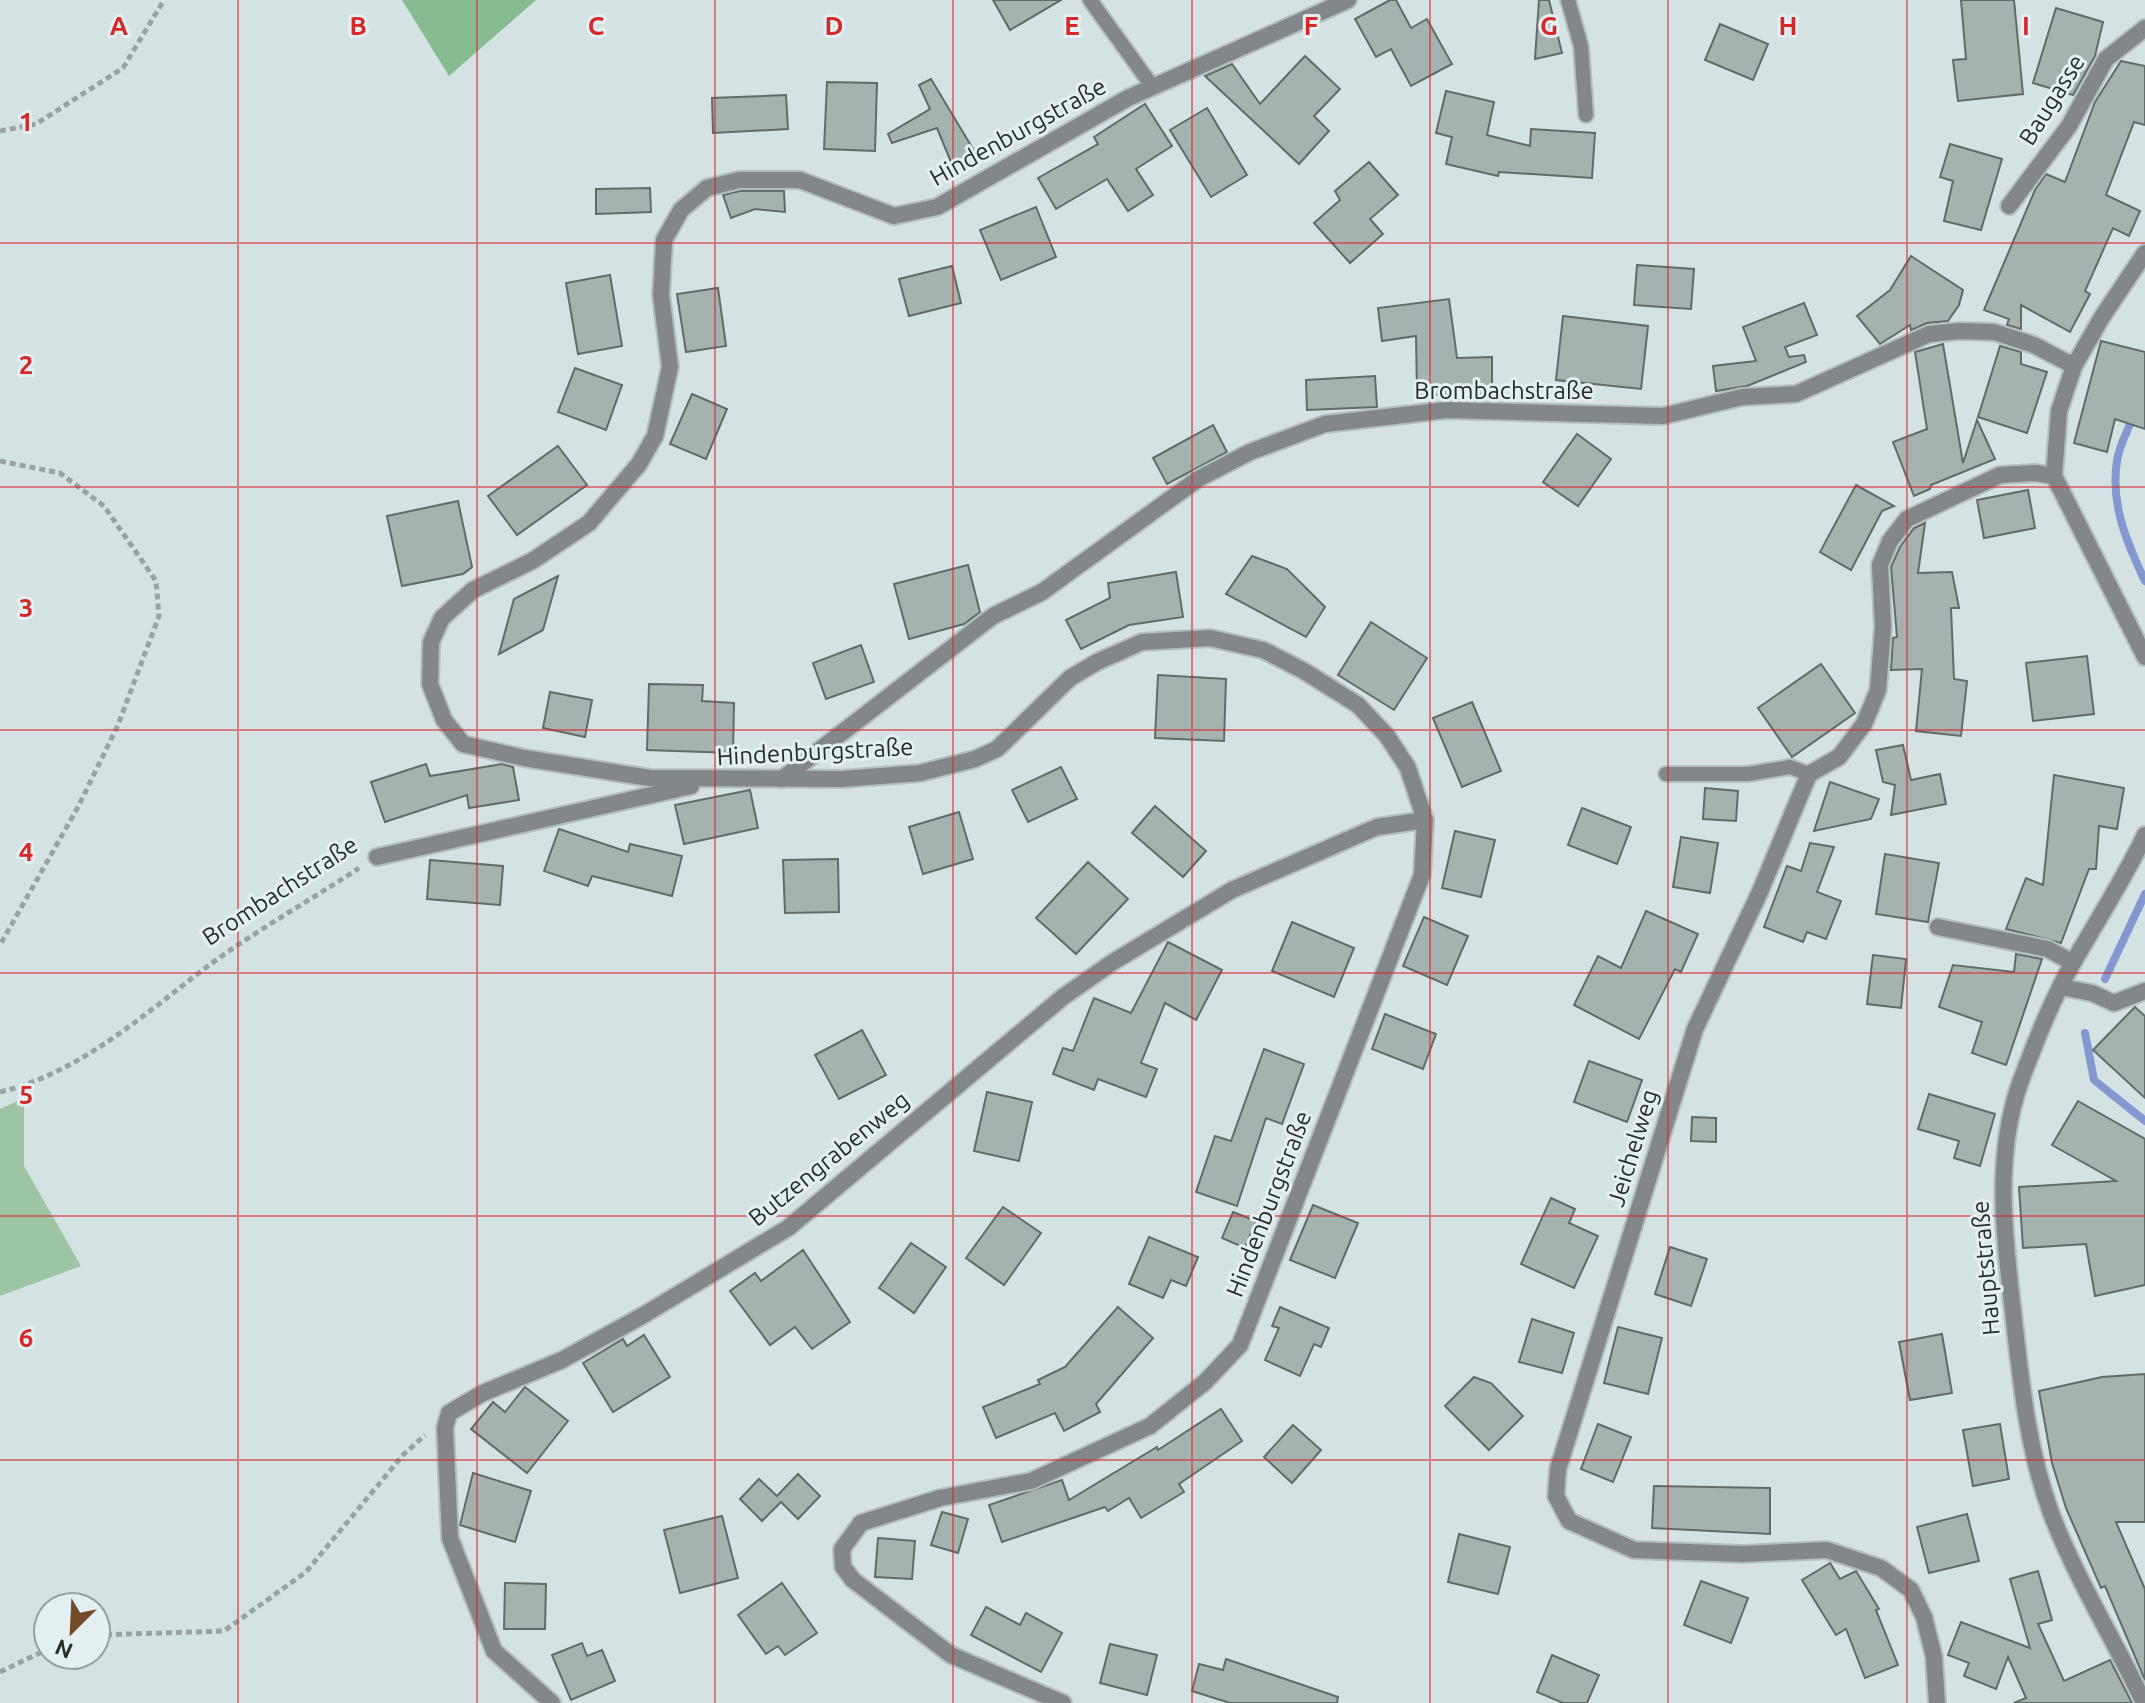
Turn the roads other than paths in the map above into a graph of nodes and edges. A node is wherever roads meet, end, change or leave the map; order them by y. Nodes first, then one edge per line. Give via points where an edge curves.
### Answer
1 (1090, 0) edge
2 (1348, 0) edge
3 (1568, 0) edge
4 (2145, 28) edge
5 (1152, 86) junction
6 (1586, 115) dead end
7 (2009, 206) dead end
8 (2145, 253) edge
9 (2074, 366) junction
10 (2054, 476) junction
11 (2145, 657) edge
12 (1666, 774) dead end
13 (1809, 774) junction
14 (782, 779) junction
15 (712, 781) junction
16 (1425, 820) junction
17 (2145, 835) edge
18 (377, 857) road end
19 (1938, 927) dead end
20 (2073, 963) junction
21 (2061, 987) junction
22 (2145, 991) edge
23 (552, 1703) edge
24 (1063, 1703) edge
25 (1937, 1703) edge
26 (2144, 1703) edge

1 - 5 lane
2 - 5 street, Hindenburgstraße
3 - 6 lane via 1581,46
4 - 7 street, Baugasse via 2106,59 2069,126
5 - 15 street, Hindenburgstraße via 937,207 894,216 800,180 739,180 707,188 681,210 664,240 661,295 670,367 655,436 639,464 589,523 544,554 473,590 442,618 431,642 430,684 444,720 463,744 610,774
8 - 9 street
9 - 10 street via 2059,411
9 - 14 street, Brombachstraße via 1994,332 1959,331 1929,334 1796,394 1742,397 1663,416 1447,410 1325,424 1250,452 1198,479 1042,592 993,616
10 - 11 street
10 - 13 street via 2000,475 1907,519 1880,565 1878,690 1864,724 1839,757
12 - 13 lane via 1748,774 1790,767
13 - 25 street, Jeichelweg via 1695,1029 1558,1469 1556,1496 1569,1521 1634,1550 1827,1550 1881,1568 1911,1590 1924,1617
14 - 15 street, Hindenburgstraße
14 - 16 street, Hindenburgstraße via 920,773 975,759 997,749 1070,678 1097,662 1142,642 1210,638 1263,650 1358,705 1408,768
15 - 18 street, Brombachstraße
16 - 23 street, Butzengrabenweg via 1377,827 1232,890 1113,962 1063,997 788,1228 629,1324 449,1413 445,1428 450,1538 494,1651
16 - 24 street, Hindenburgstraße via 1422,875 1240,1345 1205,1382 1150,1426 1031,1481 940,1498 861,1523 842,1549 843,1567 853,1580 951,1655
17 - 20 street, Hauptstraße
19 - 20 street via 2048,949
20 - 21 street, Hauptstraße
21 - 22 street via 2114,1003
21 - 26 street, Hauptstraße via 2020,1084 2006,1135 2007,1271 2022,1395 2039,1478 2102,1626

